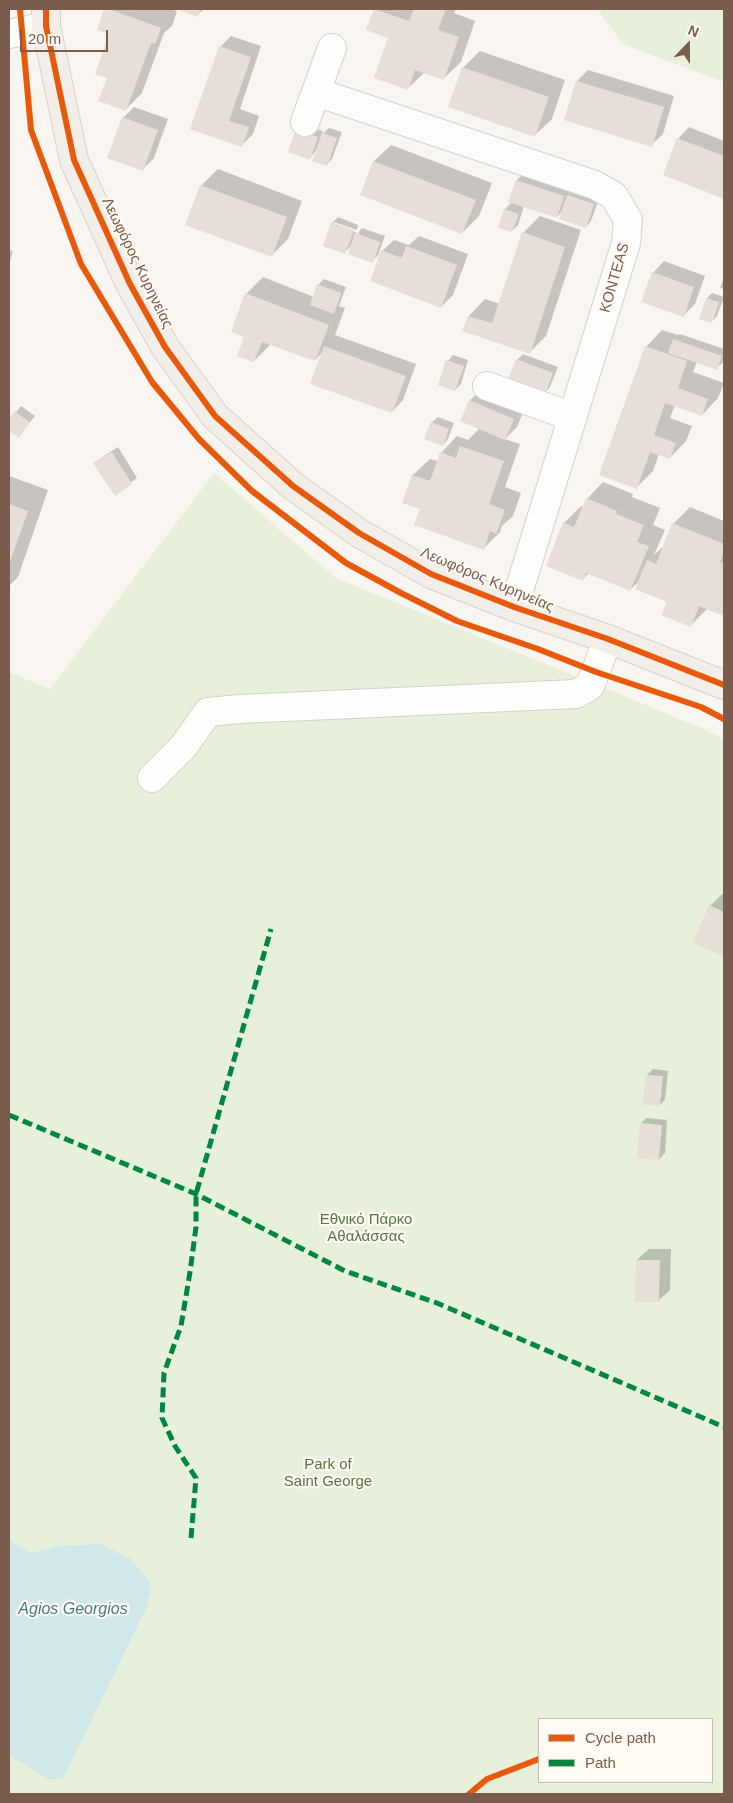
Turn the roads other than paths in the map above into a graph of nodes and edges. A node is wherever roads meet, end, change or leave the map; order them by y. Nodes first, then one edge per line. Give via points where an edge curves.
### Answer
1 (46, 18) edge
2 (9, 34) edge
3 (332, 48) dead end
4 (316, 92) junction
5 (305, 122) dead end
6 (487, 386) dead end
7 (573, 417) junction
8 (514, 607) junction
9 (608, 639) junction
10 (724, 685) edge
11 (152, 778) dead end

1 - 2 street
1 - 8 main road, Λεωφόρος Κυρηνείας via 74,160 134,292 165,347 215,416 292,486 359,533 431,574
3 - 4 street
4 - 5 street
4 - 7 street, KONTEAS via 595,185 614,196 628,220 626,242
6 - 7 street
7 - 8 street, KONTEAS
8 - 9 main road, Λεωφόρος Κυρηνείας
9 - 10 main road, Λεωφόρος Κυρηνείας
9 - 11 street via 590,686 576,694 208,712 183,747

